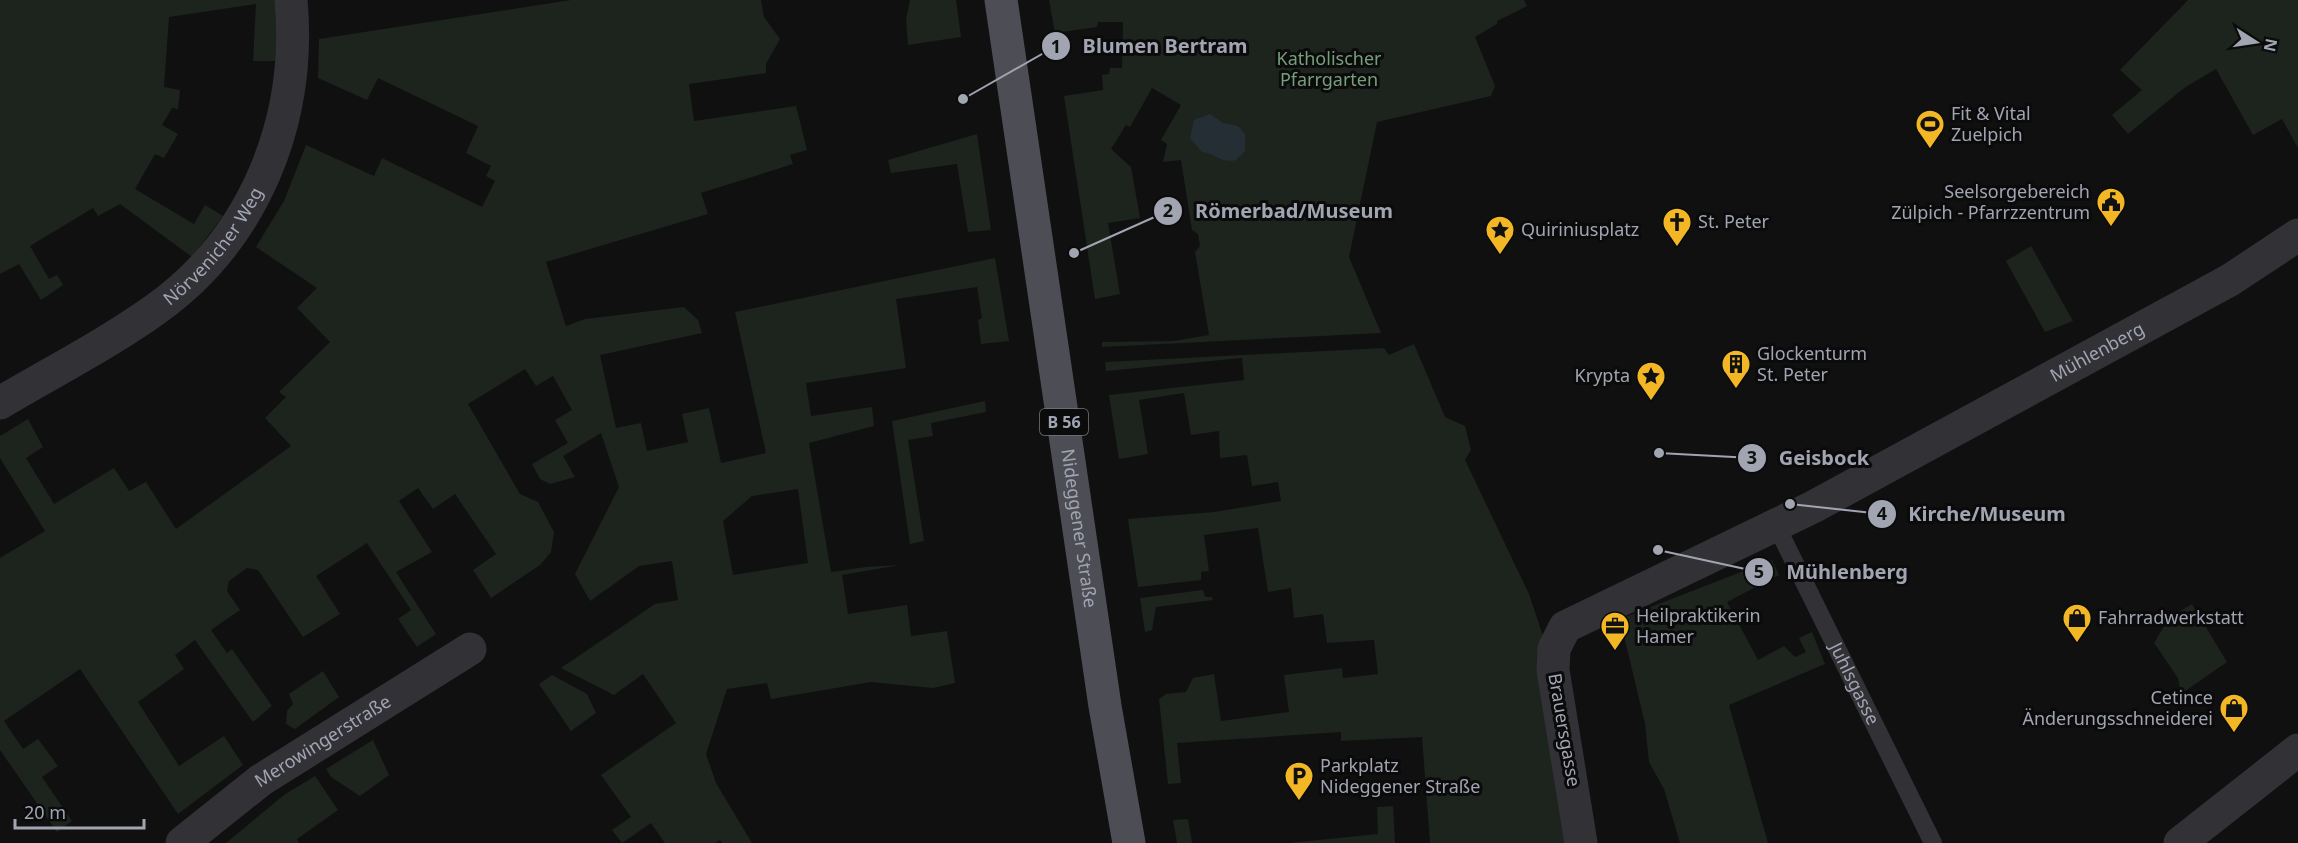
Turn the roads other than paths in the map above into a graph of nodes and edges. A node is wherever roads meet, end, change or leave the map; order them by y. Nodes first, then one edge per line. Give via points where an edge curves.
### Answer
1 (291, 0) edge
2 (1000, 0) edge
3 (2298, 235) edge
4 (0, 402) edge
5 (1776, 525) junction
6 (1570, 622) joint
7 (470, 649) dead end
8 (2298, 750) edge
9 (182, 843) edge
10 (1130, 843) edge
11 (1581, 843) edge
12 (1933, 843) edge
13 (2180, 843) edge

1 - 4 street, Nörvenicher Weg via 293,64 280,133 254,197 226,241 196,274 156,308
2 - 10 main road, Nideggener Straße / B 56 via 1105,706
3 - 5 street, Mühlenberg via 2230,280
5 - 6 street, Mühlenberg
5 - 12 lane, Juhlsgasse
6 - 11 street, Brauersgasse via 1554,649 1553,670
7 - 9 street, Merowingerstraße via 261,780
8 - 13 street

